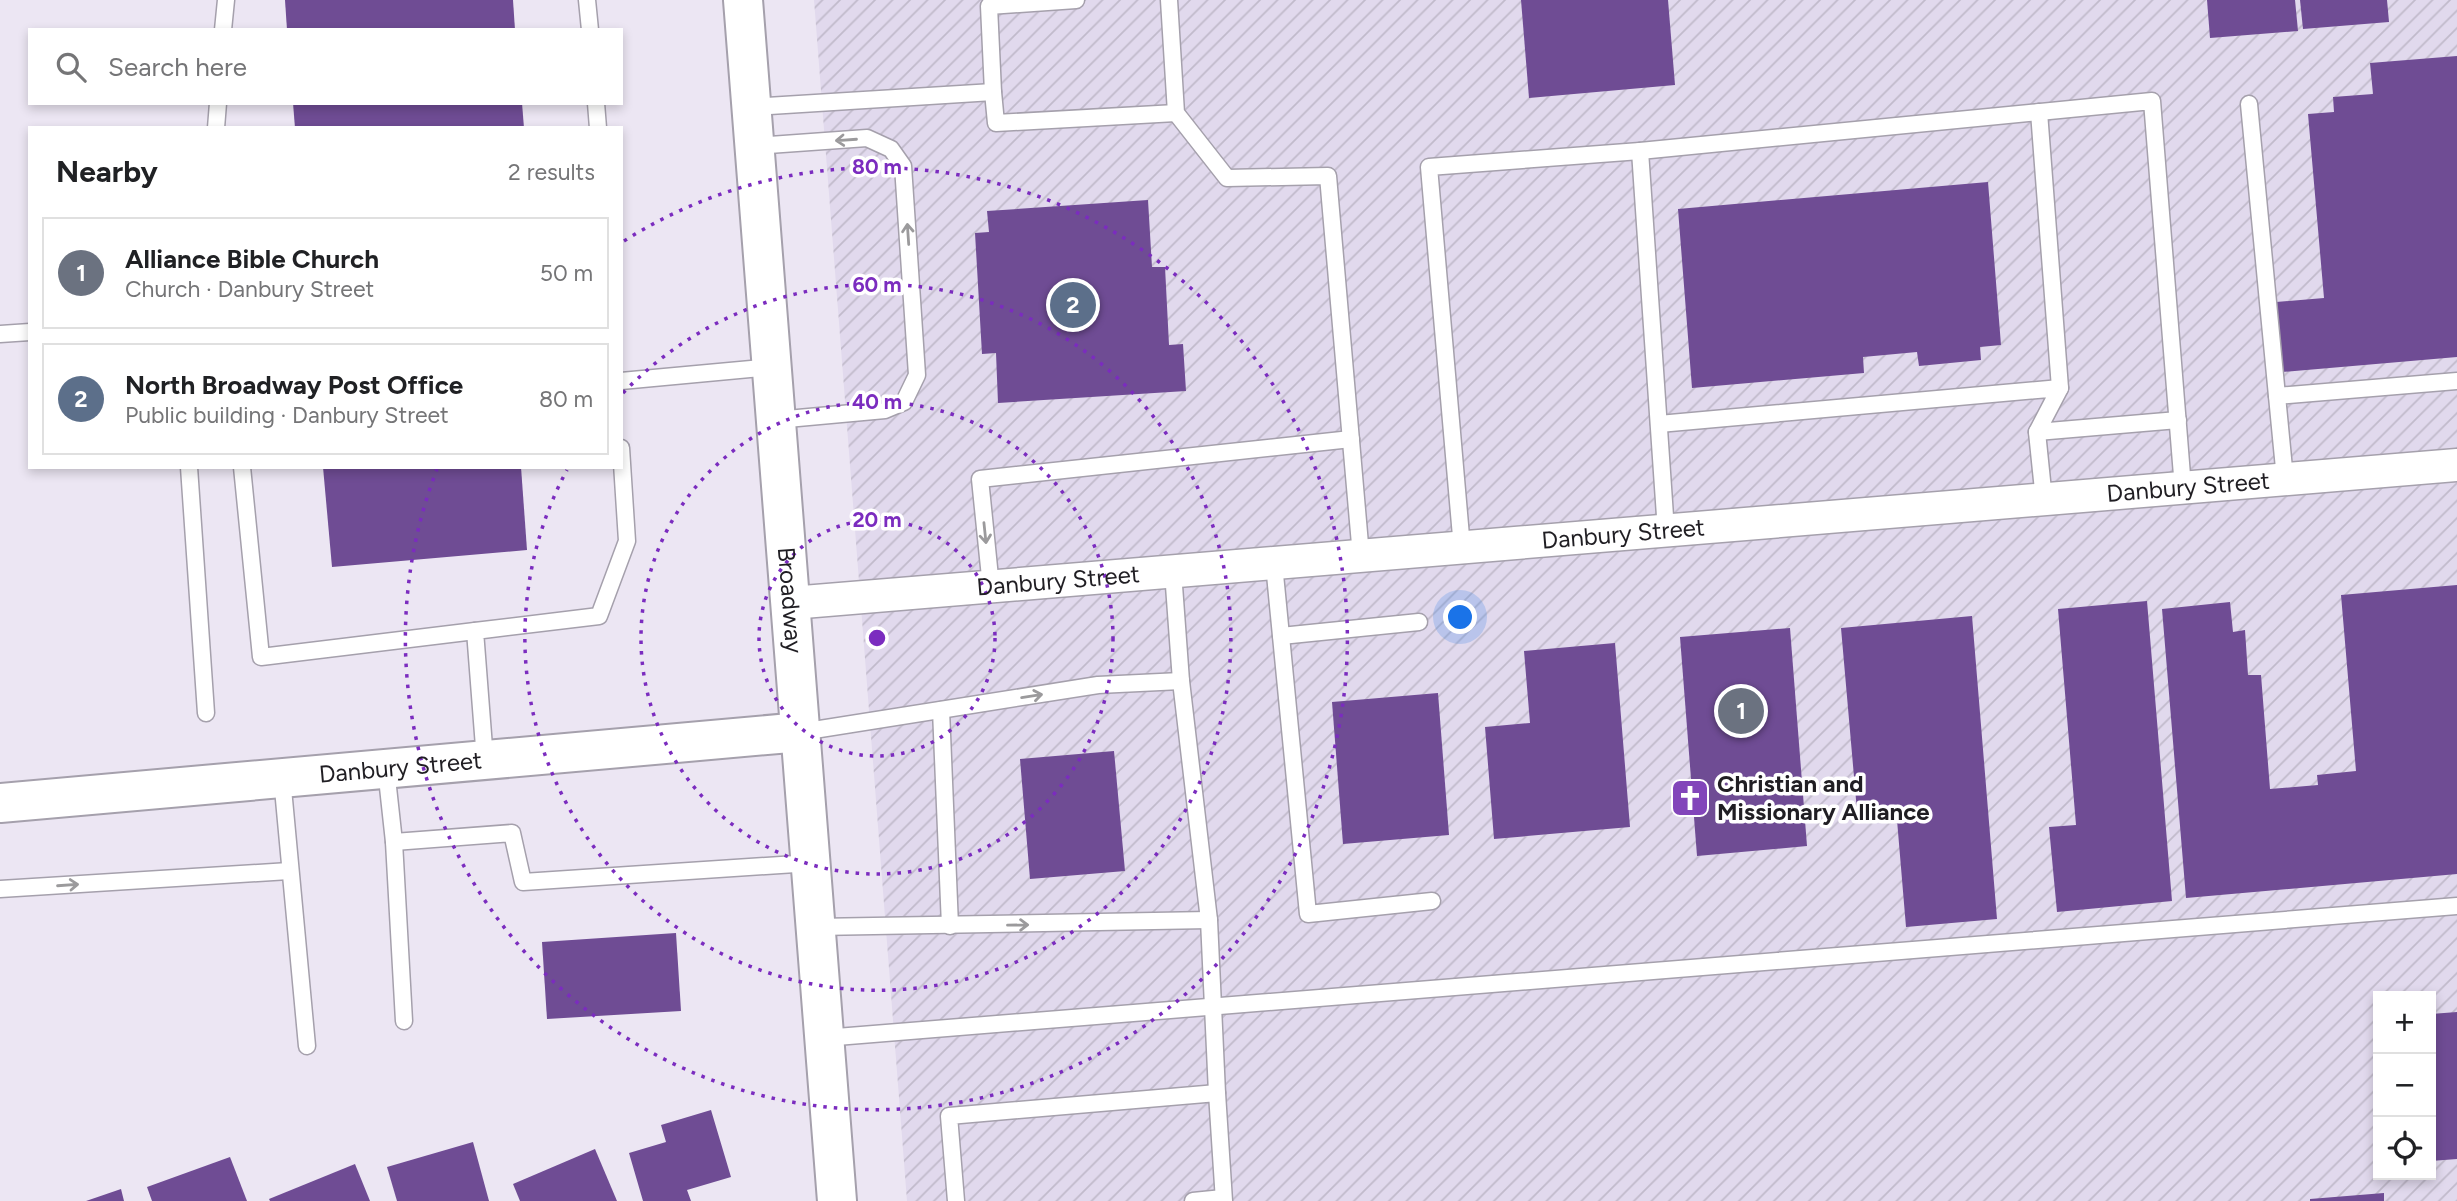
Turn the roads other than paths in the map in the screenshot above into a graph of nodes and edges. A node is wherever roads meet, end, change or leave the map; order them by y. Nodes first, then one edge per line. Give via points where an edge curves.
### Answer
1 (226, 0) edge
2 (587, 0) edge
3 (743, 0) edge
4 (1076, 0) edge
5 (1169, 0) edge
6 (223, 28) edge
7 (590, 28) edge
8 (993, 92) junction
9 (2249, 104) dead end
10 (218, 105) edge
11 (596, 105) edge
12 (752, 107) junction
13 (2039, 112) junction
14 (1176, 113) junction
15 (216, 126) edge
16 (598, 126) edge
17 (755, 146) junction
18 (1640, 151) junction
19 (28, 332) edge
20 (0, 334) edge
21 (772, 367) junction
22 (623, 381) edge
23 (2457, 381) edge
24 (2060, 388) junction
25 (2277, 396) junction
26 (776, 420) junction
27 (2178, 420) junction
28 (1659, 424) junction
29 (2037, 432) junction
30 (1351, 439) junction
31 (2457, 465) edge
32 (189, 469) edge
33 (242, 469) edge
34 (622, 469) edge
35 (2285, 479) junction
36 (2183, 488) junction
37 (2044, 500) junction
38 (1667, 531) junction
39 (1462, 548) junction
40 (1361, 556) junction
41 (1274, 564) junction
42 (1173, 572) junction
43 (991, 587) junction
44 (790, 603) junction
45 (1419, 622) dead end
46 (475, 631) junction
47 (1281, 636) junction
48 (1181, 681) junction
49 (941, 710) junction
50 (206, 713) dead end
51 (801, 732) junction
52 (485, 760) junction
53 (386, 768) junction
54 (282, 778) junction
55 (0, 803) edge
56 (394, 842) junction
57 (811, 863) junction
58 (289, 871) junction
59 (0, 889) edge
60 (1432, 901) dead end
61 (2457, 906) edge
62 (1209, 920) junction
63 (950, 926) junction
64 (816, 927) junction
65 (1212, 1007) junction
66 (404, 1021) dead end
67 (824, 1038) junction
68 (307, 1046) dead end
69 (1217, 1093) junction
70 (1224, 1200) edge
71 (837, 1201) edge
72 (956, 1201) edge
73 (1193, 1201) edge

1 - 6 lane
2 - 7 lane
3 - 12 main road, Broadway
4 - 8 lane via 989,6
5 - 14 lane
8 - 12 lane
8 - 14 lane via 996,123
9 - 25 lane
10 - 15 lane
11 - 16 lane
12 - 17 main road, Broadway
13 - 18 lane
13 - 24 lane
13 - 27 lane via 2152,101
14 - 30 lane via 1227,178 1328,176
17 - 21 main road, Broadway
26 -> 17 lane via 885,410 904,402 917,375 903,166 891,149 867,138
18 - 28 lane
18 - 39 lane via 1429,167
19 - 20 lane
21 - 22 lane
21 - 26 main road, Broadway
23 - 25 lane
24 - 28 lane
24 - 29 lane
25 - 35 lane
26 - 44 main road, Broadway
27 - 29 lane
27 - 36 lane
28 - 38 lane
29 - 37 lane
30 - 40 lane
30 -> 43 lane via 980,479
31 - 35 street, Danbury Street
32 - 50 lane
33 - 46 lane via 261,657
34 - 46 lane via 627,541 599,616
35 - 36 street, Danbury Street
36 - 37 street, Danbury Street
37 - 38 street, Danbury Street
38 - 39 street, Danbury Street
39 - 40 street, Danbury Street
40 - 41 street, Danbury Street
41 - 42 street, Danbury Street
41 - 47 lane
42 - 43 street, Danbury Street
42 - 48 lane
43 - 44 street, Danbury Street
44 - 51 main road, Broadway
45 - 47 lane
46 - 52 lane
47 - 60 lane via 1308,914
49 -> 48 lane via 1098,685
48 - 62 lane
49 - 51 lane
49 - 63 lane
51 - 52 main road, Danbury Street
51 - 57 main road, Broadway
52 - 53 main road, Danbury Street
53 - 54 main road, Danbury Street
53 - 56 lane
54 - 55 main road, Danbury Street
54 - 58 lane
56 - 57 lane via 512,833 523,882
56 - 66 lane
57 - 64 main road, Broadway
59 -> 58 lane
58 - 68 lane
61 - 65 lane
63 -> 62 lane
62 - 65 lane
63 - 64 lane
64 - 67 main road, Broadway
65 - 67 lane
65 - 69 lane
67 - 71 main road, Broadway
69 - 70 lane
69 - 72 lane via 949,1116
70 - 73 lane

